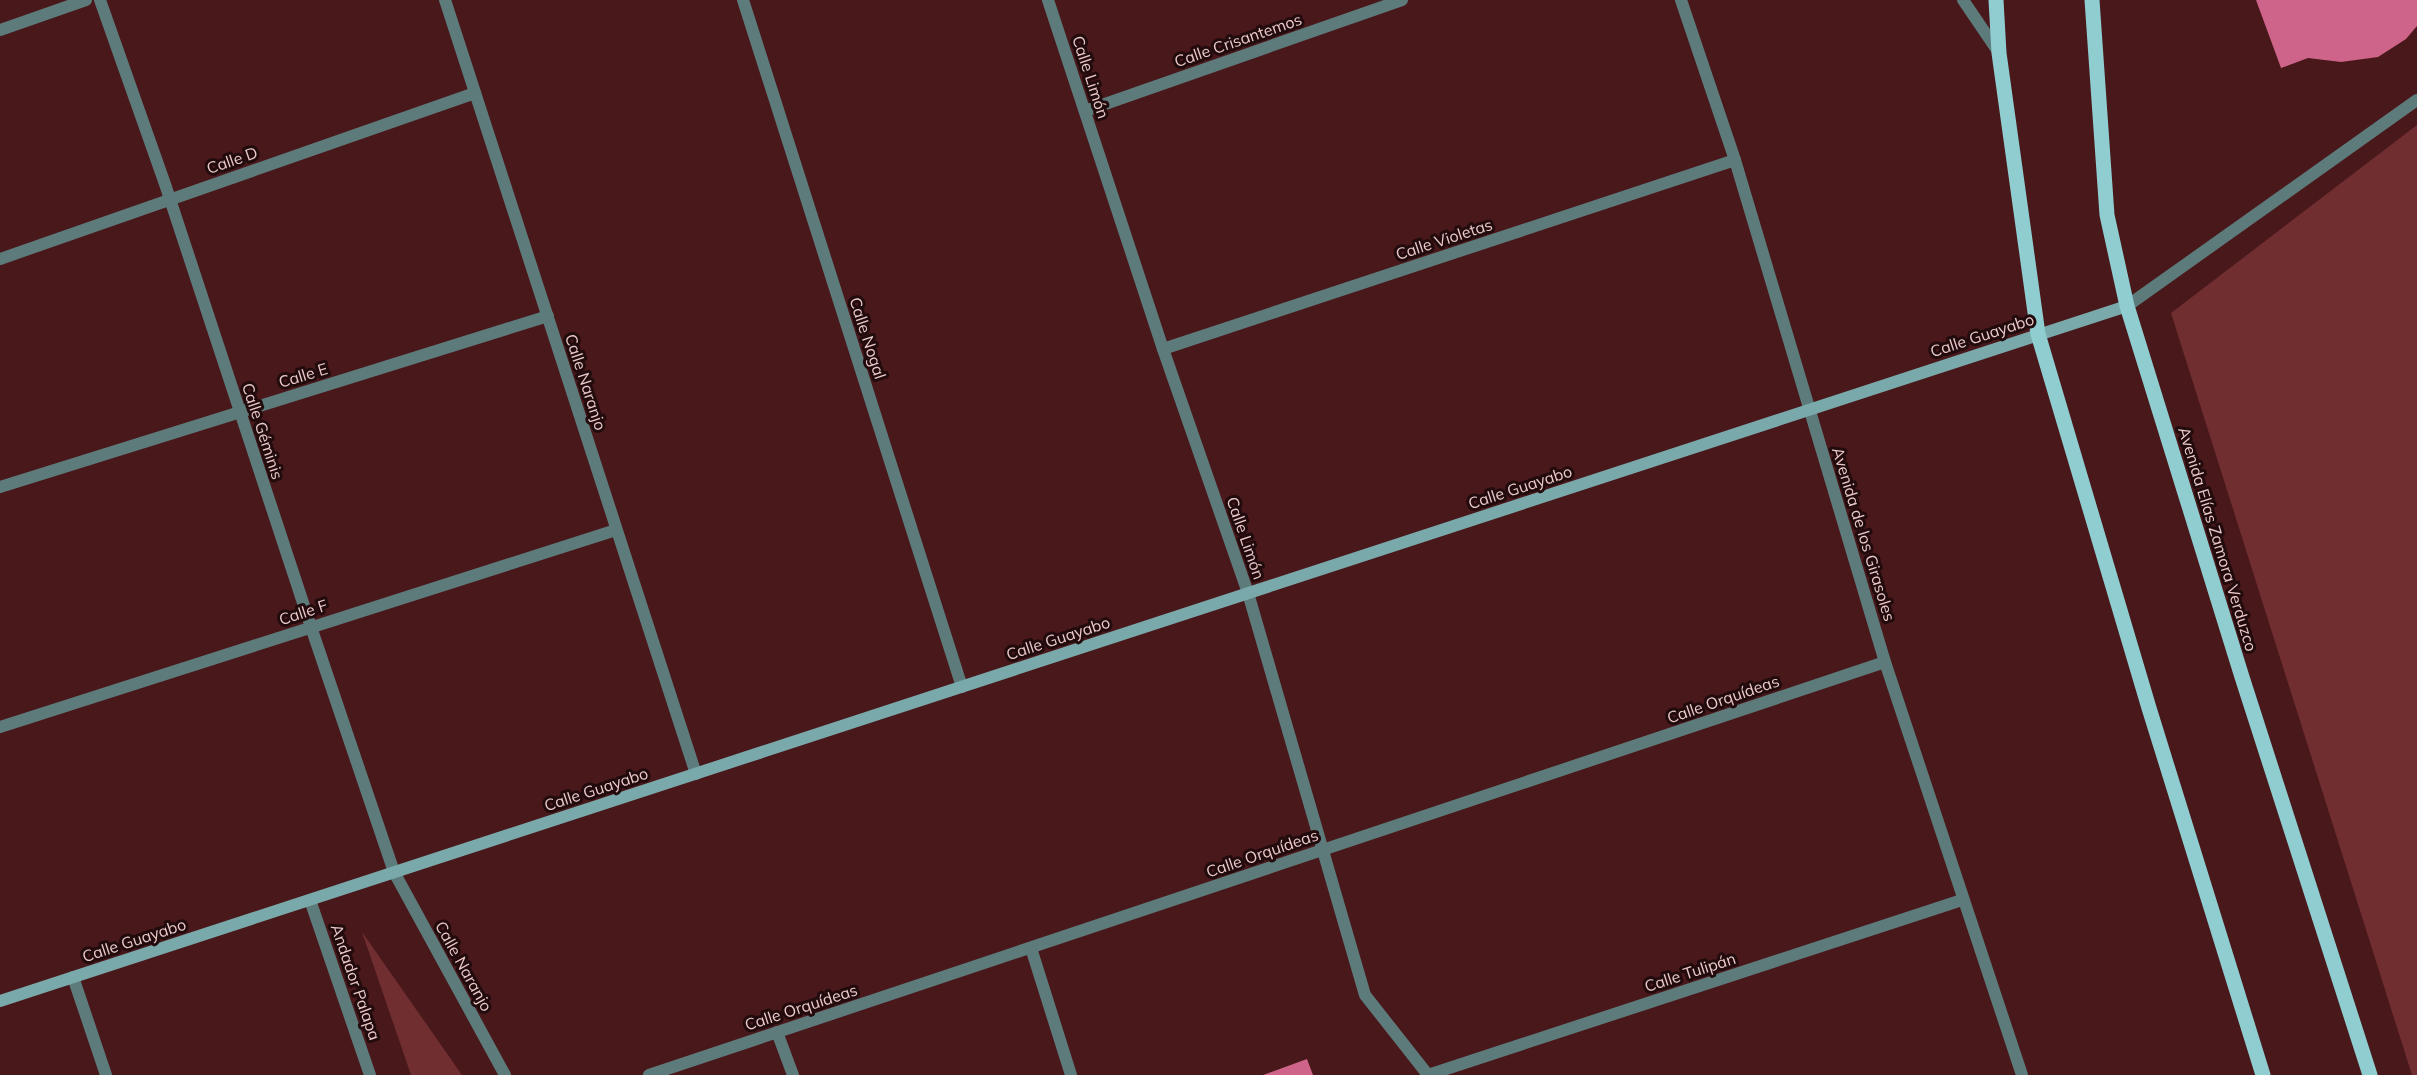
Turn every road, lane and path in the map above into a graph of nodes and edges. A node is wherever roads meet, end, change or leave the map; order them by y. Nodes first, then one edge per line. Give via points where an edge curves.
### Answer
1 (86, 0) edge
2 (100, 0) edge
3 (445, 0) edge
4 (743, 0) edge
5 (1048, 0) edge
6 (1402, 0) edge
7 (1681, 0) edge
8 (1963, 0) edge
9 (1996, 0) edge
10 (2092, 0) edge
11 (0, 30) edge
12 (1999, 53) junction
13 (476, 93) junction
14 (2417, 100) edge
15 (1084, 111) junction
16 (1735, 160) junction
17 (170, 200) junction
18 (0, 259) edge
19 (2127, 306) junction
20 (548, 316) junction
21 (2038, 334) junction
22 (1163, 349) junction
23 (1809, 410) junction
24 (240, 412) junction
25 (0, 487) edge
26 (616, 530) junction
27 (1248, 593) junction
28 (311, 627) junction
29 (1885, 662) junction
30 (962, 687) junction
31 (0, 727) edge
32 (696, 774) junction
33 (1322, 850) junction
34 (394, 872) junction
35 (310, 900) junction
36 (1962, 900) junction
37 (1031, 948) junction
38 (73, 977) junction
39 (0, 1001) edge
40 (777, 1032) junction
41 (106, 1075) edge
42 (370, 1075) edge
43 (505, 1075) edge
44 (649, 1075) edge
45 (793, 1075) edge
46 (1071, 1075) edge
47 (1428, 1075) edge
48 (2022, 1075) edge
49 (2263, 1075) edge
50 (2370, 1075) edge

1 - 11 street
2 - 17 street, Calle Géminis
3 - 13 street, Calle Naranjo
4 - 30 street, Calle Nogal
5 - 15 street, Calle Limón
6 - 15 street, Calle Crisantemos
7 - 16 street, Avenida de los Girasoles
8 - 12 street
9 - 12 main road
10 - 19 main road, Avenida Elías Zamora Verduzco via 2107,214
12 - 21 main road
13 - 17 street, Calle D
13 - 20 street, Calle Naranjo
14 - 19 street
15 - 22 street, Calle Limón
16 - 22 street, Calle Violetas
16 - 23 street, Avenida de los Girasoles
17 - 18 street, Calle D
17 - 24 street, Calle Géminis
19 - 21 street, Calle Guayabo
19 - 50 main road, Avenida Elías Zamora Verduzco
20 - 24 street, Calle E
20 - 26 street, Calle Naranjo
21 - 23 street, Calle Guayabo
21 - 49 main road
22 - 27 street, Calle Limón
23 - 27 street, Calle Guayabo
23 - 29 street, Avenida de los Girasoles
24 - 25 street, Calle E
24 - 28 street, Calle Géminis
26 - 28 street, Calle F
26 - 32 street, Calle Naranjo
27 - 30 street, Calle Guayabo
27 - 33 street, Calle Limón
28 - 31 street, Calle F
28 - 34 street, Calle Géminis
29 - 33 street, Calle Orquídeas
29 - 36 street, Avenida de los Girasoles
30 - 32 street, Calle Guayabo
32 - 34 street, Calle Guayabo
33 - 37 street, Calle Orquídeas
33 - 47 street, Calle Limón via 1365,994
34 - 35 street, Calle Guayabo
34 - 43 street, Calle Naranjo
35 - 38 street, Calle Guayabo
35 - 42 street, Andador Palapa
36 - 47 street, Calle Tulipán
36 - 48 street, Avenida de los Girasoles
37 - 40 street, Calle Orquídeas
37 - 46 street
38 - 39 street, Calle Guayabo
38 - 41 street
40 - 44 street, Calle Orquídeas
40 - 45 street

